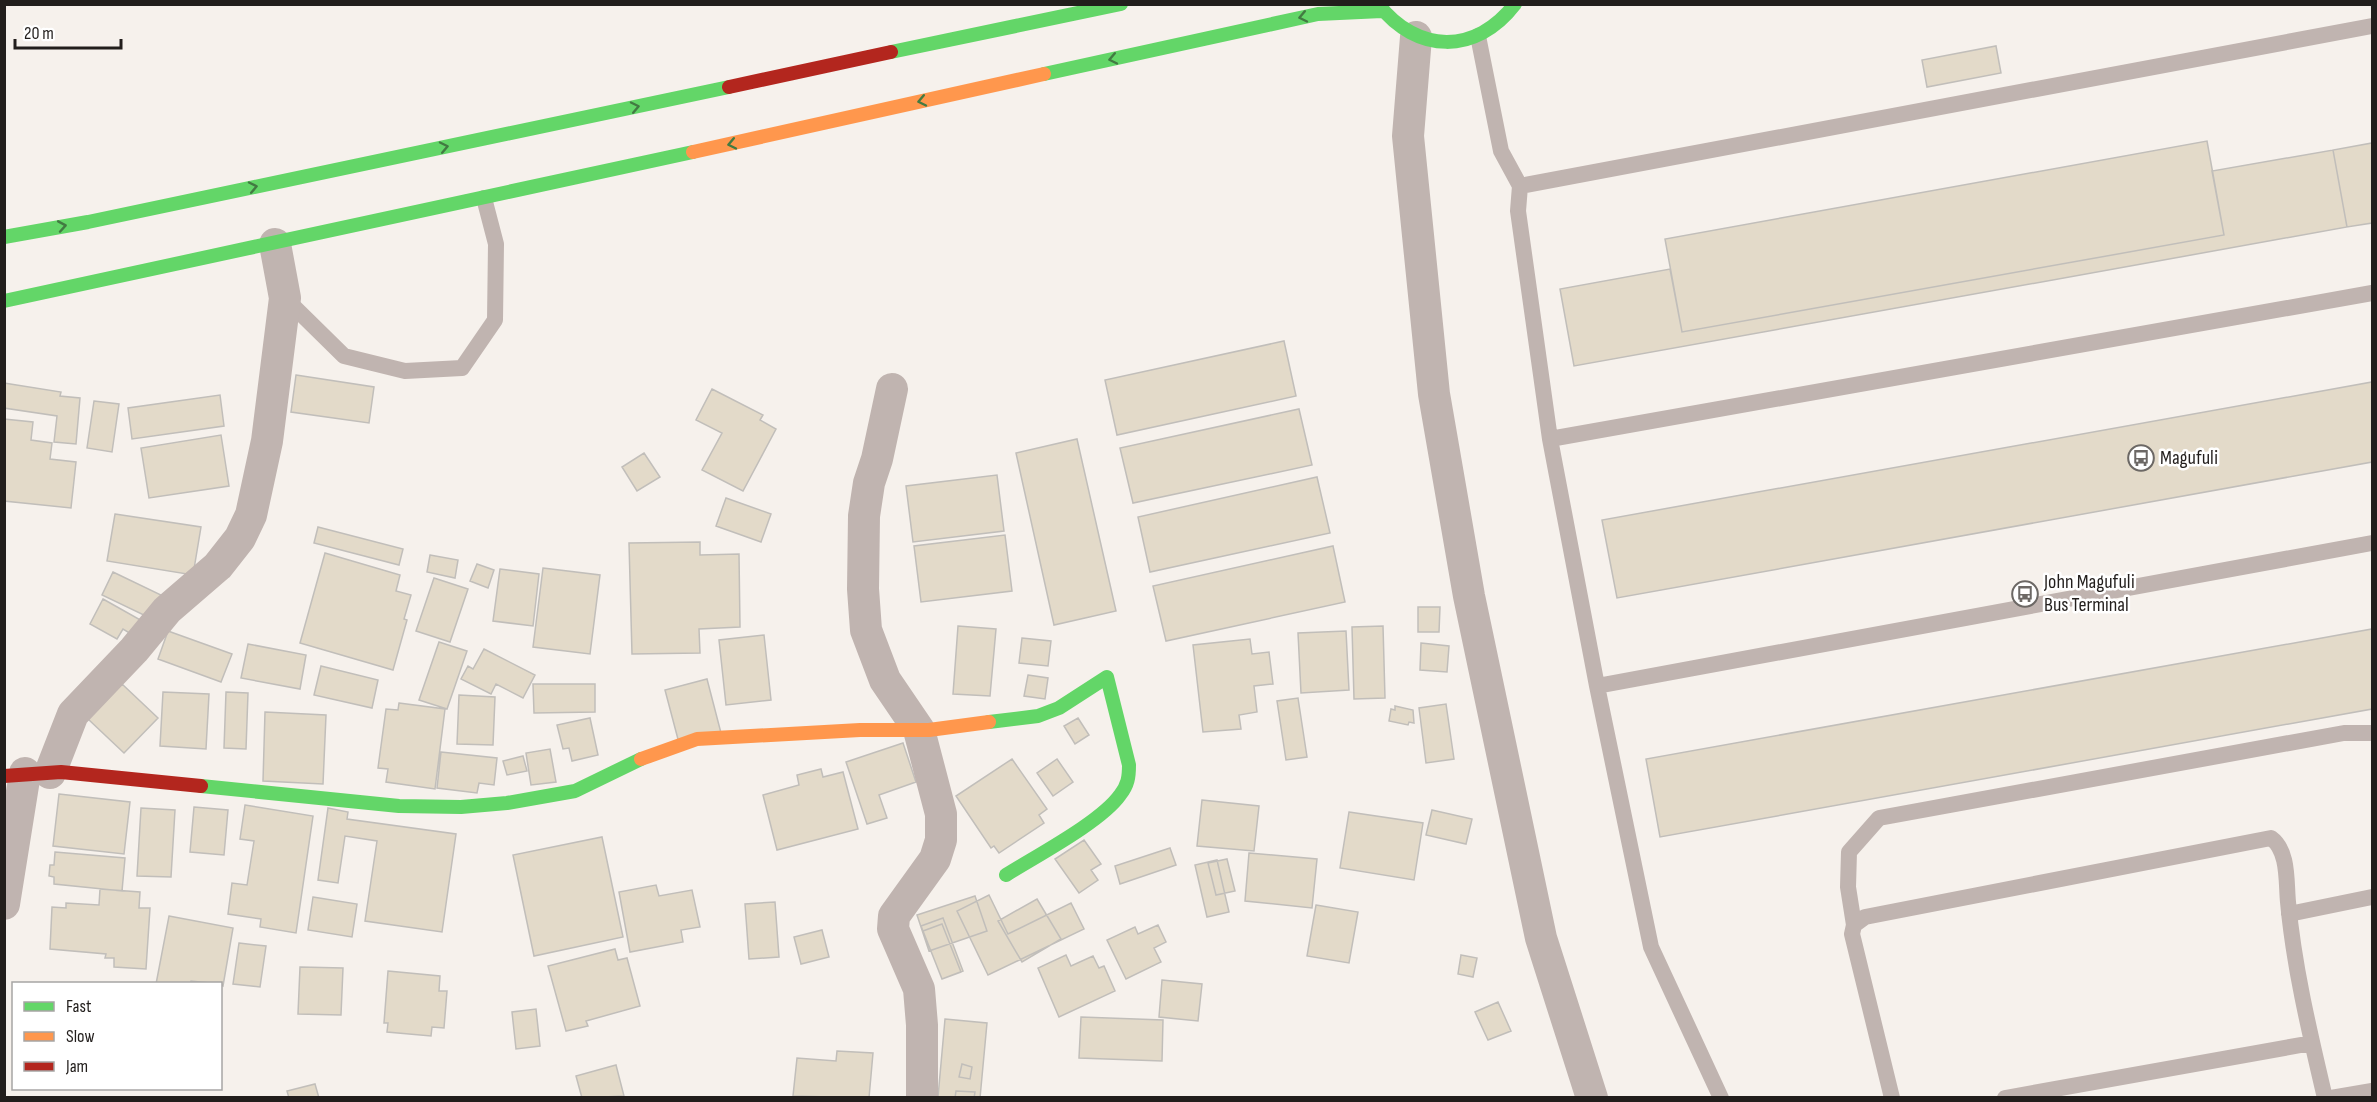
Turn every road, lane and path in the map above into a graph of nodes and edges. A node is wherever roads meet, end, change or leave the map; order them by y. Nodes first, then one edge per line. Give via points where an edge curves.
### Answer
1 (1121, 4) edge
2 (1515, 4) edge
3 (1380, 8) edge
4 (2373, 26) edge
5 (1478, 36) junction
6 (1416, 37) junction
7 (1520, 186) junction
8 (484, 198) junction
9 (4, 237) edge
10 (275, 244) junction
11 (2373, 293) edge
12 (285, 298) junction
13 (4, 300) edge
14 (892, 389) dead end
15 (1550, 439) junction
16 (2373, 543) edge
17 (1597, 686) junction
18 (919, 730) junction
19 (2373, 733) edge
20 (26, 774) edge
21 (1006, 875) dead end
22 (2373, 897) edge
23 (4, 904) edge
24 (2289, 914) junction
25 (1854, 925) junction
26 (2312, 1043) junction
27 (2373, 1091) edge
28 (922, 1098) edge
29 (1592, 1098) edge
30 (1721, 1098) edge
31 (1892, 1098) edge
32 (2006, 1098) edge
33 (2325, 1098) edge
34 (2331, 1098) edge

9 -> 1 street
2 - 5 street via 1497,25
3 - 6 street via 1397,26
3 -> 8 street via 1318,14
4 - 7 lane
5 - 6 street via 1436,42
5 - 7 lane via 1501,151
6 - 29 street via 1408,136 1434,394 1469,596 1541,938
7 - 15 lane via 1518,211
8 - 10 street
8 - 12 lane via 496,244 495,320 462,368 405,371 344,356
10 - 12 street
10 - 13 street
11 - 15 lane
12 - 20 street via 260,480 240,538 218,566 167,610 73,714
14 - 18 street via 864,516 866,630 885,680
15 - 17 lane
16 - 17 lane
17 - 30 lane via 1651,947
18 - 20 street via 697,739 637,760 575,791 461,807 399,806 206,785
18 - 21 street via 1038,716 1059,708 1107,677 1129,765 1129,780 1120,796 1100,815
18 - 28 street via 941,814 941,840 935,859 894,916 893,929 919,988
19 - 25 lane via 2344,733 1879,818 1850,852 1848,887
20 - 23 street
22 - 24 lane
24 - 25 lane via 2283,854 2271,838 1865,917
24 - 26 lane
25 - 31 lane via 1852,934
26 - 32 lane
26 - 33 lane
27 - 34 lane

